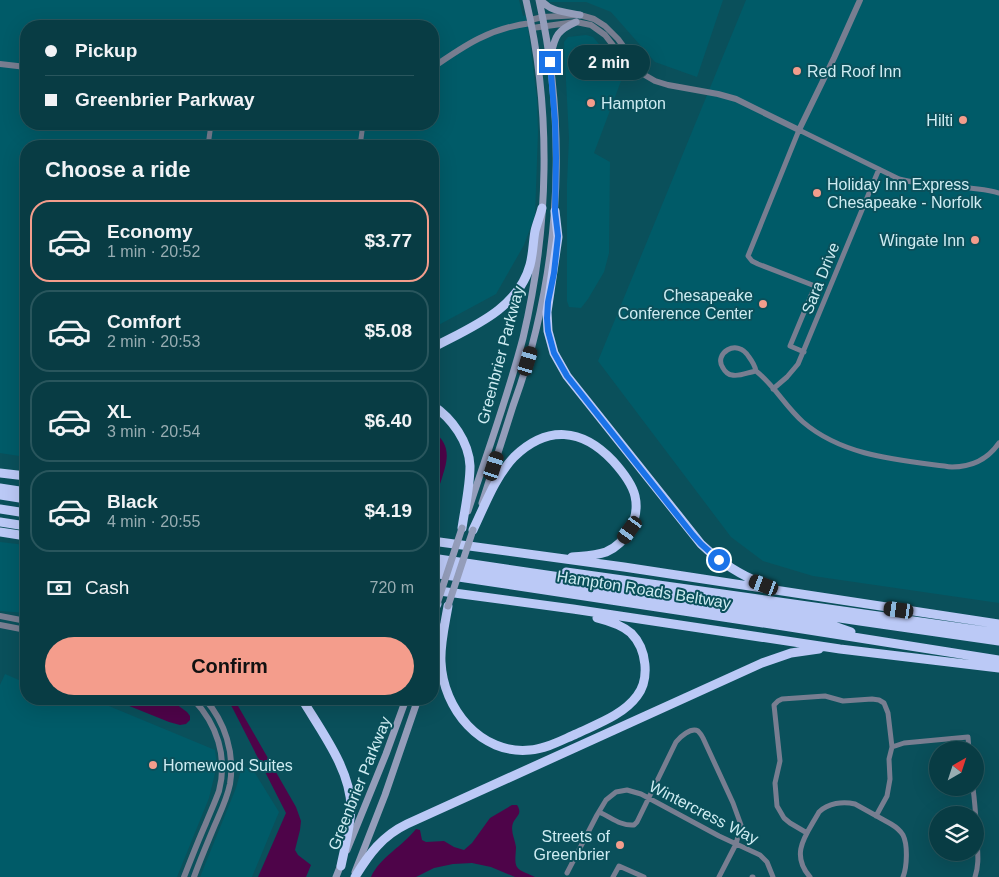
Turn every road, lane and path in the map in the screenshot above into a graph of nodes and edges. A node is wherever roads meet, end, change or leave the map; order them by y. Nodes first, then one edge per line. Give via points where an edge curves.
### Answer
1 (526, 0) edge
2 (540, 0) edge
3 (860, 0) edge
4 (543, 17) junction
5 (578, 18) junction
6 (531, 23) junction
7 (544, 26) junction
8 (550, 62) junction
9 (439, 63) edge
10 (0, 64) edge
11 (20, 66) edge
12 (799, 130) junction
13 (879, 170) junction
14 (999, 193) edge
15 (542, 208) junction
16 (555, 211) junction
17 (439, 344) edge
18 (804, 352) junction
19 (756, 371) junction
20 (773, 389) junction
21 (439, 410) edge
22 (999, 443) edge
23 (0, 473) edge
24 (20, 475) edge
25 (0, 488) edge
26 (20, 491) edge
27 (0, 495) edge
28 (20, 498) edge
29 (0, 504) edge
30 (20, 507) edge
31 (0, 509) edge
32 (20, 512) edge
33 (0, 522) edge
34 (20, 525) edge
35 (462, 528) junction
36 (473, 530) junction
37 (0, 532) edge
38 (20, 535) edge
39 (439, 542) edge
40 (439, 554) edge
41 (554, 558) junction
42 (439, 559) edge
43 (439, 568) edge
44 (439, 574) edge
45 (439, 591) edge
46 (797, 594) junction
47 (439, 598) edge
48 (448, 606) junction
49 (551, 606) junction
50 (0, 618) edge
51 (20, 620) edge
52 (999, 624) edge
53 (0, 626) edge
54 (20, 629) edge
55 (439, 632) edge
56 (999, 633) edge
57 (882, 641) junction
58 (999, 641) edge
59 (857, 651) junction
60 (999, 660) edge
61 (999, 668) edge
62 (198, 705) edge
63 (211, 705) edge
64 (305, 705) edge
65 (404, 705) edge
66 (416, 705) edge
67 (968, 741) edge
68 (892, 747) junction
69 (974, 796) edge
70 (650, 798) junction
71 (599, 812) junction
72 (876, 816) junction
73 (807, 833) junction
74 (736, 844) junction
75 (341, 866) junction
76 (567, 873) dead end
77 (184, 877) edge
78 (194, 877) edge
79 (336, 877) edge
80 (354, 877) edge
81 (613, 877) edge
82 (644, 877) edge
83 (718, 877) edge
84 (773, 877) edge
85 (810, 877) edge
86 (903, 877) edge
87 (974, 877) edge

1 - 6 main road, Greenbrier Parkway
2 - 4 main road, Greenbrier Parkway
2 - 5 main road via 552,9
3 - 12 street
4 - 5 street
4 - 6 street
4 - 7 main road, Greenbrier Parkway
5 - 7 street
5 - 8 main road via 558,32
5 - 12 street via 601,31 620,53 655,81 736,99
6 - 7 street
6 - 9 street via 476,39
6 - 15 main road, Greenbrier Parkway via 543,121
7 - 8 main road, Greenbrier Parkway
8 - 16 main road, Greenbrier Parkway via 555,121
10 - 11 street
12 - 13 street
12 - 18 street via 748,256 758,264 814,286 790,346
13 - 14 street via 911,182
13 - 18 street, Sara Drive
15 - 17 highway via 530,265 517,290 487,319
15 - 35 main road, Greenbrier Parkway via 536,272 522,340
16 - 36 main road, Greenbrier Parkway via 548,272 534,338
16 - 46 highway via 558,236 547,318 551,344 561,367 701,544 742,575
18 - 20 street, Sara Drive via 794,368
19 - 19 street via 748,354 741,348 730,348 722,357 722,367 730,375
19 - 20 street
20 - 22 street via 791,411 818,433 870,455 960,467 983,459
21 - 35 highway via 464,442 470,465
23 - 24 highway
25 - 26 highway
27 - 28 highway
29 - 30 highway
31 - 32 highway
33 - 34 highway
35 - 47 main road, Greenbrier Parkway, bridge
36 - 41 highway via 493,487 514,457 539,439 553,435 586,439 608,455 628,480 635,498 634,519 630,530 610,550 596,555
36 - 48 main road, Greenbrier Parkway, bridge
37 - 38 highway
39 - 41 highway
40 - 56 highway, Hampton Roads Beltway
41 - 46 highway
42 - 58 highway
43 - 57 highway via 834,626
44 - 57 highway, Hampton Roads Beltway
45 - 49 highway
46 - 52 highway
48 - 49 highway via 441,661 452,705 462,720 484,739 504,748 522,751 549,745 622,710 638,694 644,682 644,656 637,640 622,626
48 - 55 main road, Greenbrier Parkway
49 - 59 highway
50 - 51 street
50 - 53 street
53 - 54 street
57 - 60 highway, Hampton Roads Beltway
59 - 61 highway
59 - 80 highway via 818,649 791,653 762,663 398,828 379,843
62 - 77 street via 214,729 220,747 222,775 218,793
63 - 78 street via 227,738 231,775 224,802
64 - 75 highway via 342,768 349,789 350,818
65 - 75 main road, Greenbrier Parkway
66 - 80 main road, Greenbrier Parkway
67 - 68 street via 968,737
68 - 72 street via 889,789
68 - 73 street via 888,712 879,700 843,701 825,696 782,699 774,705 780,761 775,783 777,806 784,818
69 - 87 street via 978,864
70 - 71 street, Wintercress Way via 627,790 616,792
70 - 71 street via 634,825 619,824
70 - 74 street, Wintercress Way
70 - 74 street via 678,739 698,731 741,825
71 - 76 street, Wintercress Way
72 - 73 street via 855,804 828,805 819,812
72 - 86 street via 902,834 906,864
73 - 85 street via 800,857
74 - 83 street
74 - 84 street, Wintercress Way via 760,855
75 - 79 main road, Greenbrier Parkway
81 - 82 street via 619,866

